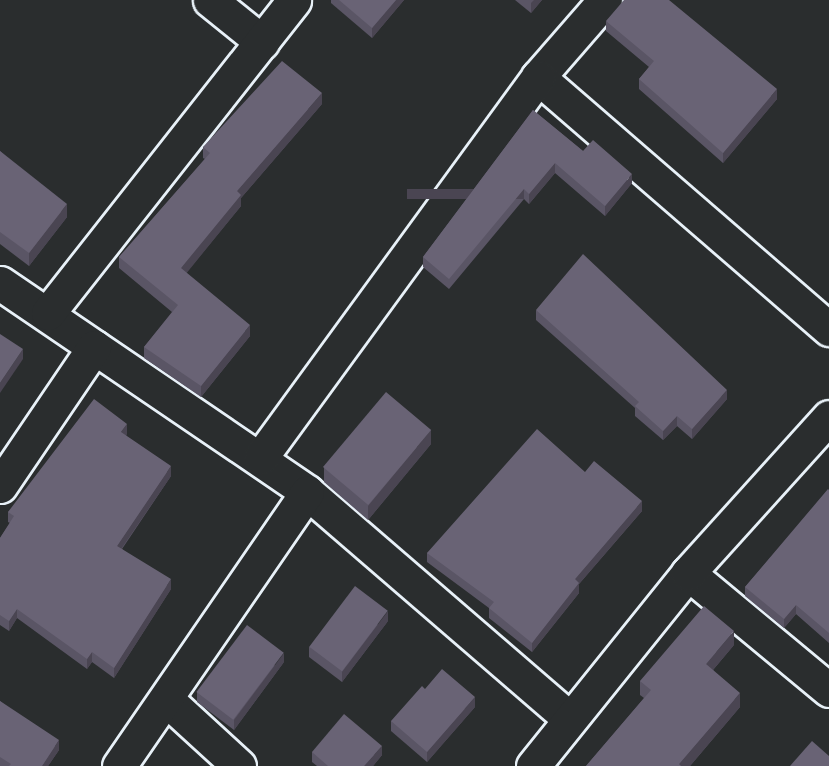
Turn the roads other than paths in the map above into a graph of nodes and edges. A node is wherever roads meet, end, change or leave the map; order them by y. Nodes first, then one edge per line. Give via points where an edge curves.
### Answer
1 (210, 0) edge
2 (294, 0) edge
3 (605, 0) edge
4 (262, 42) junction
5 (538, 77) junction
6 (0, 283) edge
7 (48, 313) junction
8 (829, 329) edge
9 (94, 346) junction
10 (829, 417) edge
11 (261, 457) junction
12 (0, 486) edge
13 (307, 492) junction
14 (688, 573) junction
15 (829, 690) edge
16 (165, 699) junction
17 (568, 717) junction
18 (119, 766) edge
19 (239, 766) edge
20 (533, 766) edge

1 - 4 street
2 - 4 street
3 - 5 street
4 - 7 street
5 - 8 street
5 - 11 street
6 - 7 street
7 - 9 street
9 - 11 street
9 - 12 street
10 - 14 street
11 - 13 street
13 - 16 street
13 - 17 street
14 - 15 street
14 - 17 street
16 - 18 street
16 - 19 street
17 - 20 street

